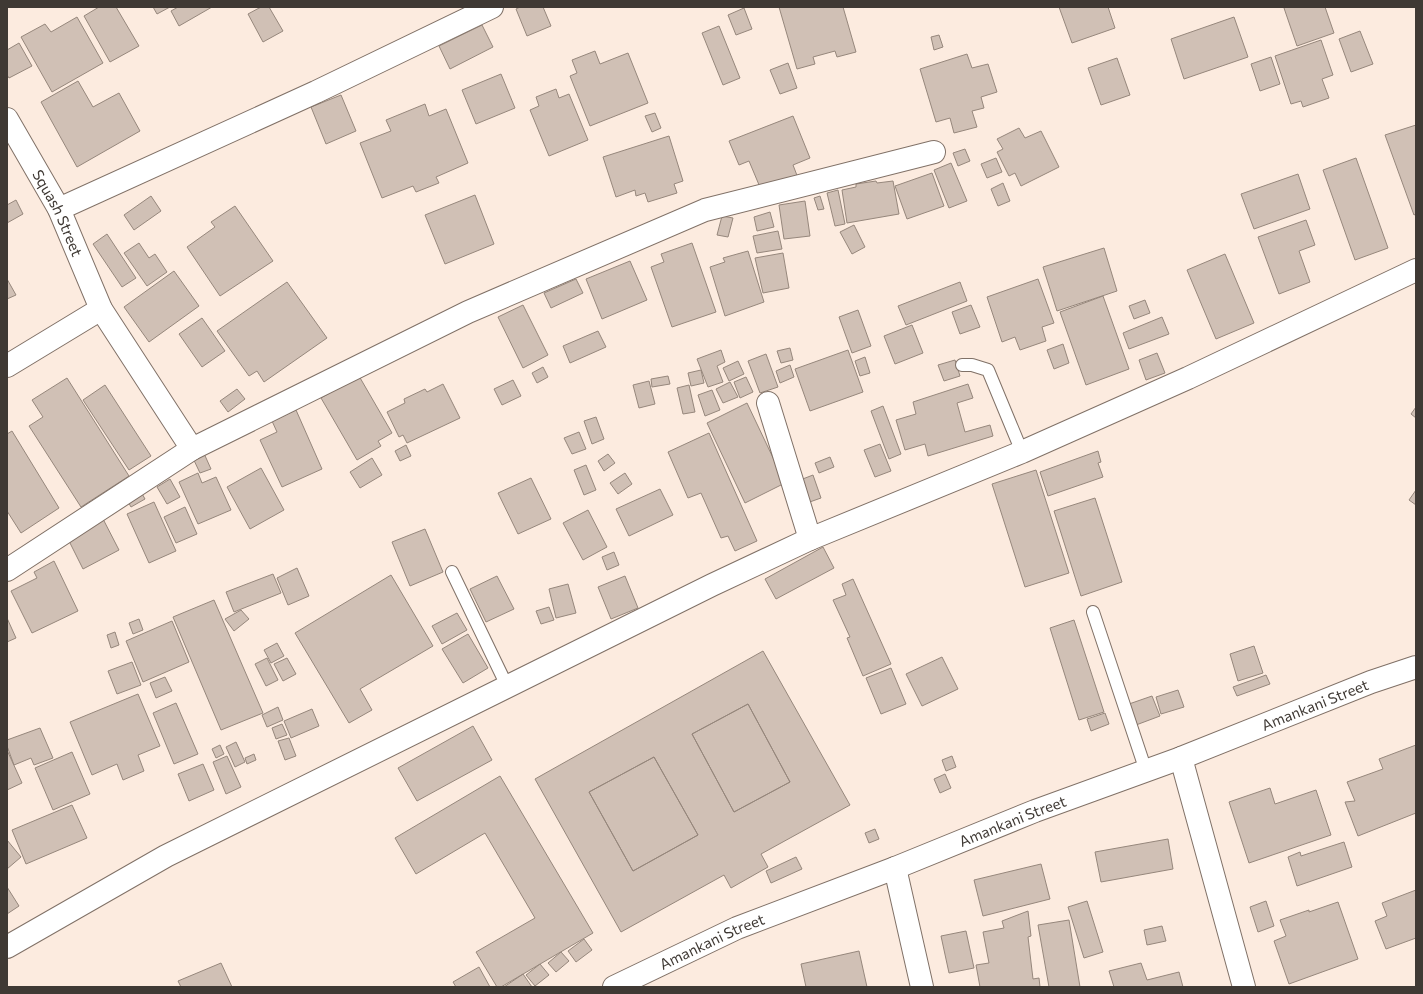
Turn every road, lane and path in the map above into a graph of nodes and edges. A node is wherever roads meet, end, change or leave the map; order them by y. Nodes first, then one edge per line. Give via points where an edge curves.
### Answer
1 (492, 7) edge
2 (7, 119) edge
3 (934, 152) dead end
4 (58, 209) junction
5 (1416, 270) edge
6 (101, 309) junction
7 (962, 365) dead end
8 (7, 366) edge
9 (768, 403) dead end
10 (192, 449) junction
11 (1022, 452) junction
12 (810, 539) junction
13 (7, 570) edge
14 (452, 572) dead end
15 (1093, 612) dead end
16 (1416, 667) edge
17 (507, 686) junction
18 (1181, 758) junction
19 (1146, 771) junction
20 (895, 868) junction
21 (7, 947) edge
22 (614, 987) edge
23 (922, 987) edge
24 (1244, 987) edge

1 - 4 street via 316,92
2 - 4 street, Squash Street
3 - 10 street via 705,210 468,312
4 - 6 street, Squash Street
5 - 11 street via 1188,378
6 - 8 street
6 - 10 street, Squash Street
7 - 11 lane via 988,370
9 - 12 street
10 - 13 street
11 - 12 street
12 - 17 street
14 - 17 lane
15 - 19 lane
16 - 18 street, Amankani Street via 1371,682
17 - 21 street via 166,856
18 - 19 street, Amankani Street
18 - 24 street
19 - 20 street, Amankani Street via 1035,811
20 - 22 street, Amankani Street via 737,928
20 - 23 street

